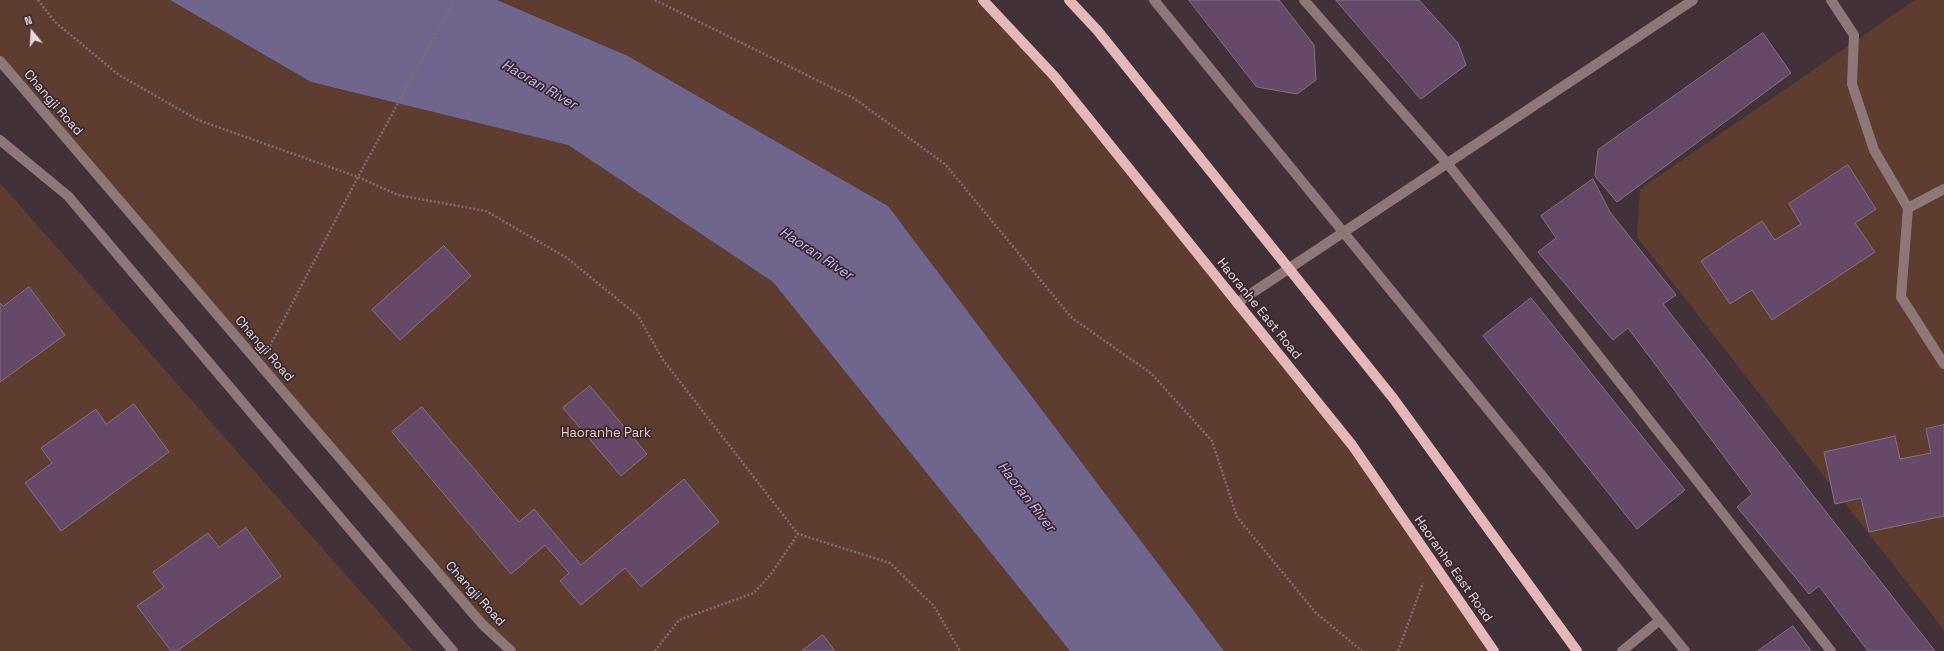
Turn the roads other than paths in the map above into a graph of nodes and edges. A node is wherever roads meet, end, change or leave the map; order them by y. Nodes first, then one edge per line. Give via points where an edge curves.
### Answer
1 (983, 0) edge
2 (1069, 0) edge
3 (1154, 0) edge
4 (1304, 0) edge
5 (1693, 0) edge
6 (1831, 0) edge
7 (0, 61) edge
8 (0, 140) edge
9 (1447, 163) junction
10 (1944, 190) edge
11 (1908, 208) junction
12 (1343, 232) junction
13 (1289, 268) junction
14 (1237, 303) junction
15 (1944, 364) edge
16 (1660, 620) junction
17 (453, 651) edge
18 (511, 651) edge
19 (1494, 651) edge
20 (1577, 651) edge
21 (1622, 651) edge
22 (1685, 651) edge
23 (1830, 651) edge

1 - 14 main road, Haoranhe East Road via 1055,77
2 - 13 main road
3 - 12 street
4 - 9 street
5 - 9 street
6 - 11 street via 1854,35 1852,84 1874,150
7 - 18 street, Changji Road via 482,624
8 - 17 street via 68,196
9 - 12 street
9 - 23 street
10 - 11 street
11 - 15 street via 1901,297
12 - 13 street
12 - 16 street
13 - 14 street
13 - 20 main road via 1393,398
14 - 19 main road, Haoranhe East Road via 1352,445
16 - 21 street
16 - 22 street

